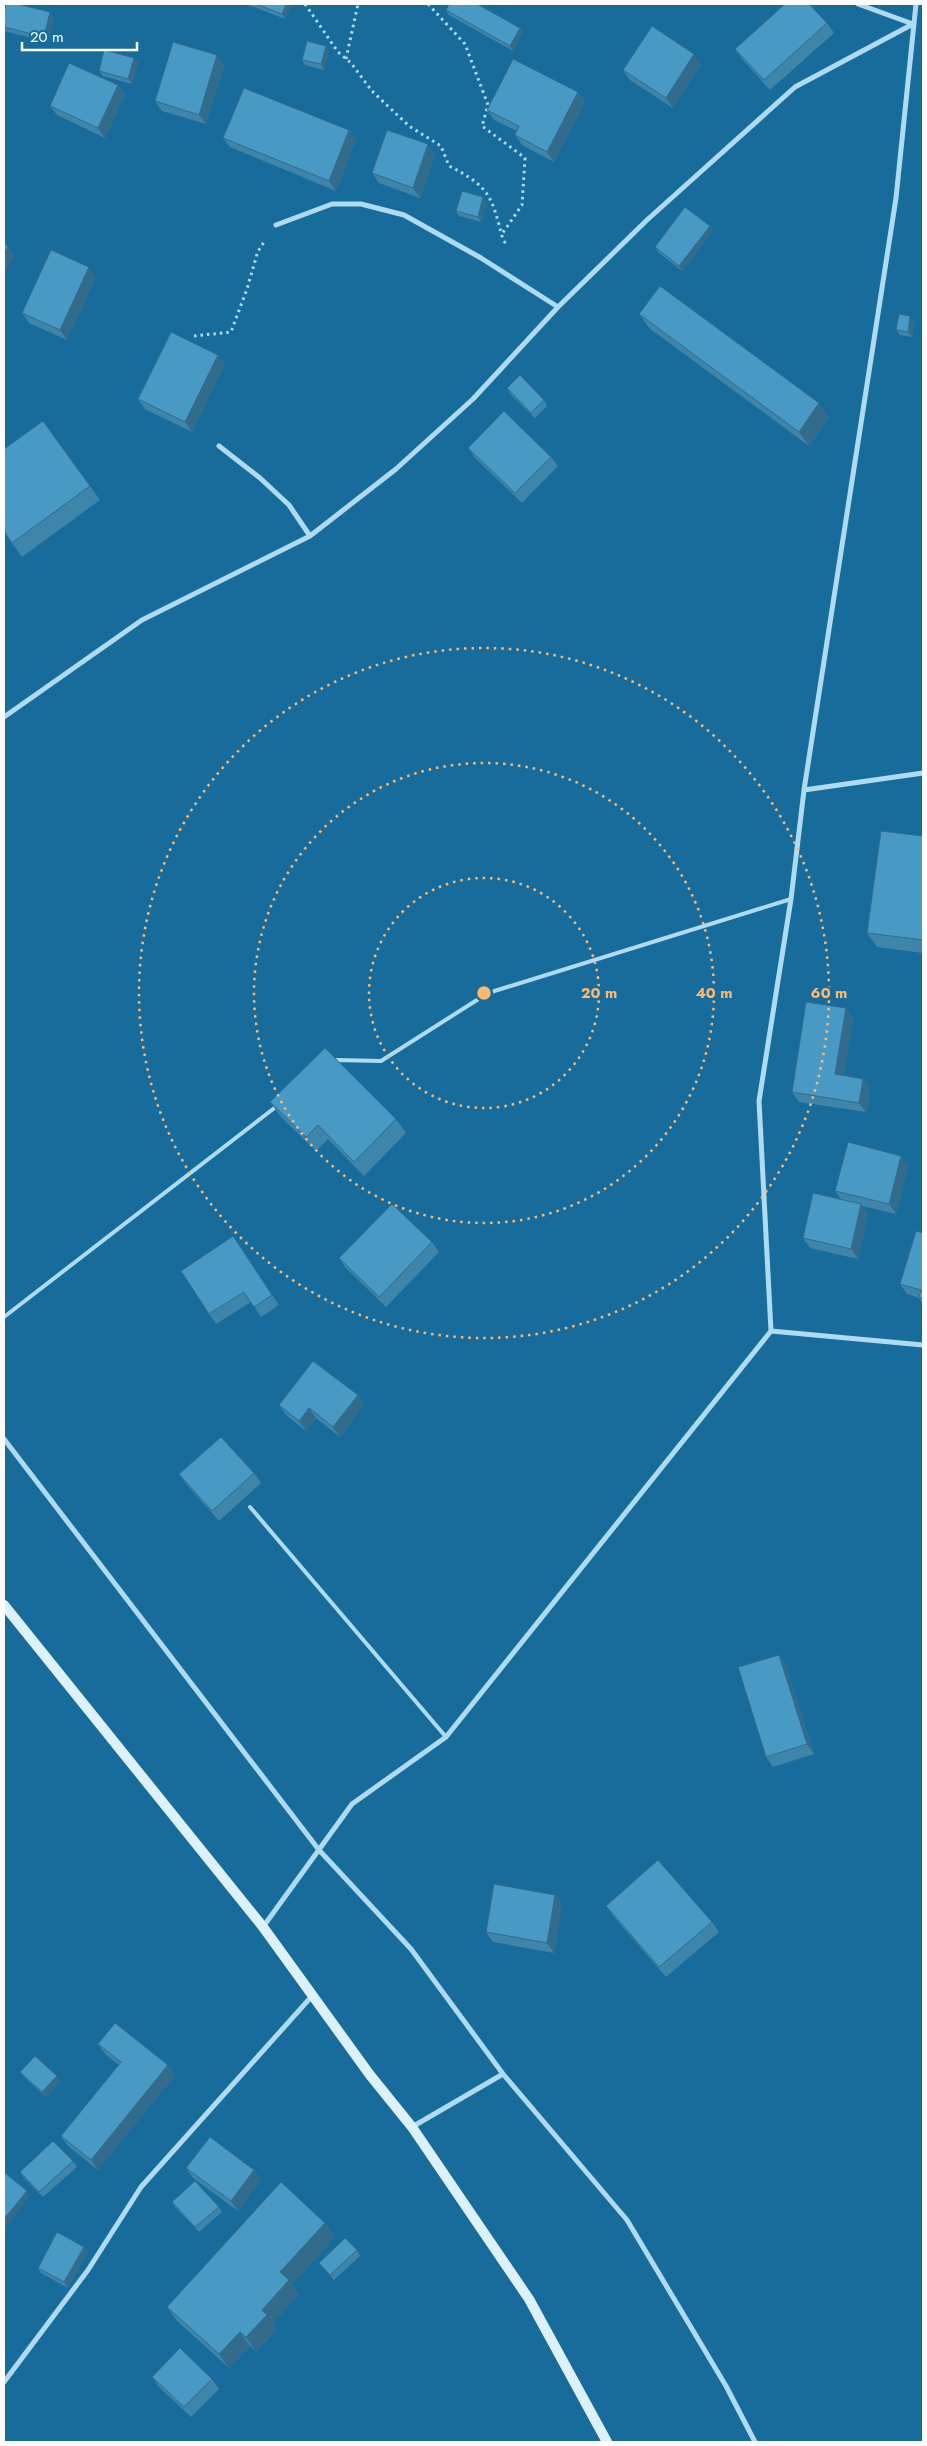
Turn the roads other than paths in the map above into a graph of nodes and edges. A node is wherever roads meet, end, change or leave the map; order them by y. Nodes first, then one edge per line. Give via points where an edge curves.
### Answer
1 (858, 4) edge
2 (916, 4) edge
3 (913, 24) junction
4 (276, 225) road end
5 (558, 307) junction
6 (219, 446) dead end
7 (310, 536) junction
8 (4, 717) edge
9 (923, 773) edge
10 (804, 790) junction
11 (790, 899) junction
12 (329, 1066) edge
13 (282, 1102) edge
14 (4, 1317) edge
15 (771, 1331) junction
16 (923, 1345) edge
17 (4, 1439) edge
18 (250, 1507) dead end
19 (4, 1605) edge
20 (446, 1737) junction
21 (319, 1850) junction
22 (263, 1927) junction
23 (312, 1996) junction
24 (503, 2074) junction
25 (412, 2127) junction
26 (4, 2382) edge
27 (607, 2442) edge
28 (755, 2442) edge

1 - 3 street
2 - 3 street
3 - 5 street via 795,87 647,220
3 - 10 street via 896,198
4 - 5 street via 332,204 360,204 404,215 481,258
5 - 7 street via 473,399 396,468
6 - 7 street via 289,505
7 - 8 street via 142,620
9 - 10 street
10 - 11 street
11 - 12 lane via 488,993 382,1061 337,1060
11 - 15 street via 759,1101
13 - 14 lane
15 - 16 street
15 - 20 street
17 - 21 street
18 - 20 lane
19 - 22 main road
20 - 21 street via 352,1804
21 - 22 street
21 - 24 street via 411,1949
22 - 23 main road
23 - 25 main road
23 - 26 street via 141,2187 88,2270
24 - 25 street
24 - 28 street via 627,2220 726,2386
25 - 27 main road via 529,2299

